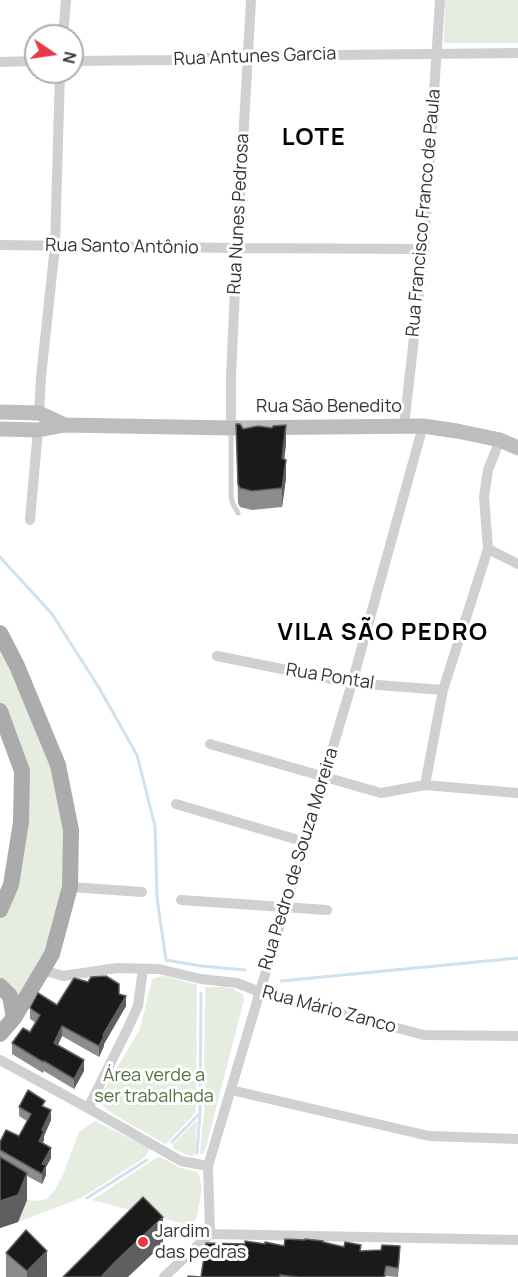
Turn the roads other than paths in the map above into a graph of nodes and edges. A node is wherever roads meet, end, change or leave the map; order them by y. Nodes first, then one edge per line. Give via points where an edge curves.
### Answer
1 (66, 0) edge
2 (252, 0) edge
3 (440, 0) edge
4 (64, 24) edge
5 (437, 53) junction
6 (518, 53) edge
7 (247, 56) junction
8 (24, 61) edge
9 (84, 61) edge
10 (0, 62) edge
11 (60, 84) edge
12 (0, 244) edge
13 (56, 246) junction
14 (237, 248) junction
15 (424, 249) junction
16 (0, 412) edge
17 (39, 413) junction
18 (64, 425) junction
19 (404, 426) junction
20 (423, 426) junction
21 (231, 428) junction
22 (0, 429) edge
23 (32, 430) junction
24 (500, 440) junction
25 (518, 446) edge
26 (238, 513) dead end
27 (30, 520) dead end
28 (488, 549) junction
29 (518, 564) edge
30 (0, 633) edge
31 (217, 657) dead end
32 (352, 683) junction
33 (443, 690) junction
34 (0, 711) edge
35 (210, 744) dead end
36 (325, 776) junction
37 (425, 785) junction
38 (518, 793) edge
39 (176, 804) dead end
40 (305, 842) junction
41 (70, 887) junction
42 (142, 892) dead end
43 (181, 900) dead end
44 (285, 907) junction
45 (0, 910) edge
46 (327, 910) dead end
47 (143, 969) junction
48 (43, 970) junction
49 (0, 986) edge
50 (260, 992) junction
51 (14, 1018) junction
52 (0, 1034) edge
53 (518, 1035) edge
54 (0, 1060) edge
55 (231, 1090) junction
56 (88, 1108) junction
57 (518, 1139) edge
58 (208, 1166) junction
59 (210, 1234) junction
60 (518, 1240) edge
61 (164, 1277) edge

1 - 4 street
2 - 7 street, Rua Nunes Pedrosa
3 - 5 street, Rua Francisco Franco de Paula
5 - 6 street, Rua Antunes Garcia
5 - 7 street, Rua Antunes Garcia
5 - 15 street, Rua Francisco Franco de Paula
7 - 9 street, Rua Antunes Garcia
7 - 14 street, Rua Nunes Pedrosa
8 - 10 street
11 - 13 street
12 - 13 street, Rua Santo Antônio
13 - 14 street, Rua Santo Antônio
13 - 17 street
14 - 15 street, Rua Santo Antônio
14 - 21 street, Rua Nunes Pedrosa
15 - 19 street, Rua Francisco Franco de Paula
16 - 17 main road, Rua São Benedito
17 - 18 main road, Rua São Benedito
17 - 23 main road
18 - 21 main road, Rua São Benedito
18 - 23 main road, Rua São Benedito
19 - 20 main road, Rua São Benedito
19 - 21 main road, Rua São Benedito
20 - 24 main road, Rua São Benedito
20 - 32 street, Rua Pedro de Souza Moreira
21 - 26 lane via 231,497
22 - 23 main road, Rua São Benedito
23 - 27 street
24 - 25 main road, Rua São Benedito
24 - 28 street via 488,470 484,497
28 - 29 street
28 - 33 street
30 - 41 main road via 58,765 71,830
31 - 32 street, Rua Pontal
32 - 33 street, Rua Pontal
32 - 36 street, Rua Pedro de Souza Moreira
33 - 37 street
34 - 45 main road via 22,771 18,843 11,885
35 - 36 street
36 - 37 street via 381,792
36 - 40 street, Rua Pedro de Souza Moreira
37 - 38 street
39 - 40 street
40 - 44 street, Rua Pedro de Souza Moreira
41 - 42 street
41 - 48 main road via 52,954
43 - 44 street
44 - 46 street
44 - 50 street, Rua Pedro de Souza Moreira
47 - 48 street, Rua Mário Zanco via 117,968 63,976
47 - 50 street, Rua Mário Zanco via 237,983
47 - 56 street via 138,1006
48 - 51 main road
49 - 51 main road via 10,996
50 - 53 street, Rua Mário Zanco via 424,1035
50 - 55 street, Rua Pedro de Souza Moreira
51 - 52 main road
54 - 56 street
55 - 57 street via 429,1136
55 - 58 street, Rua Pedro de Souza Moreira
56 - 58 street via 182,1161
58 - 59 street, Rua Pedro de Souza Moreira
59 - 60 street
59 - 61 street

